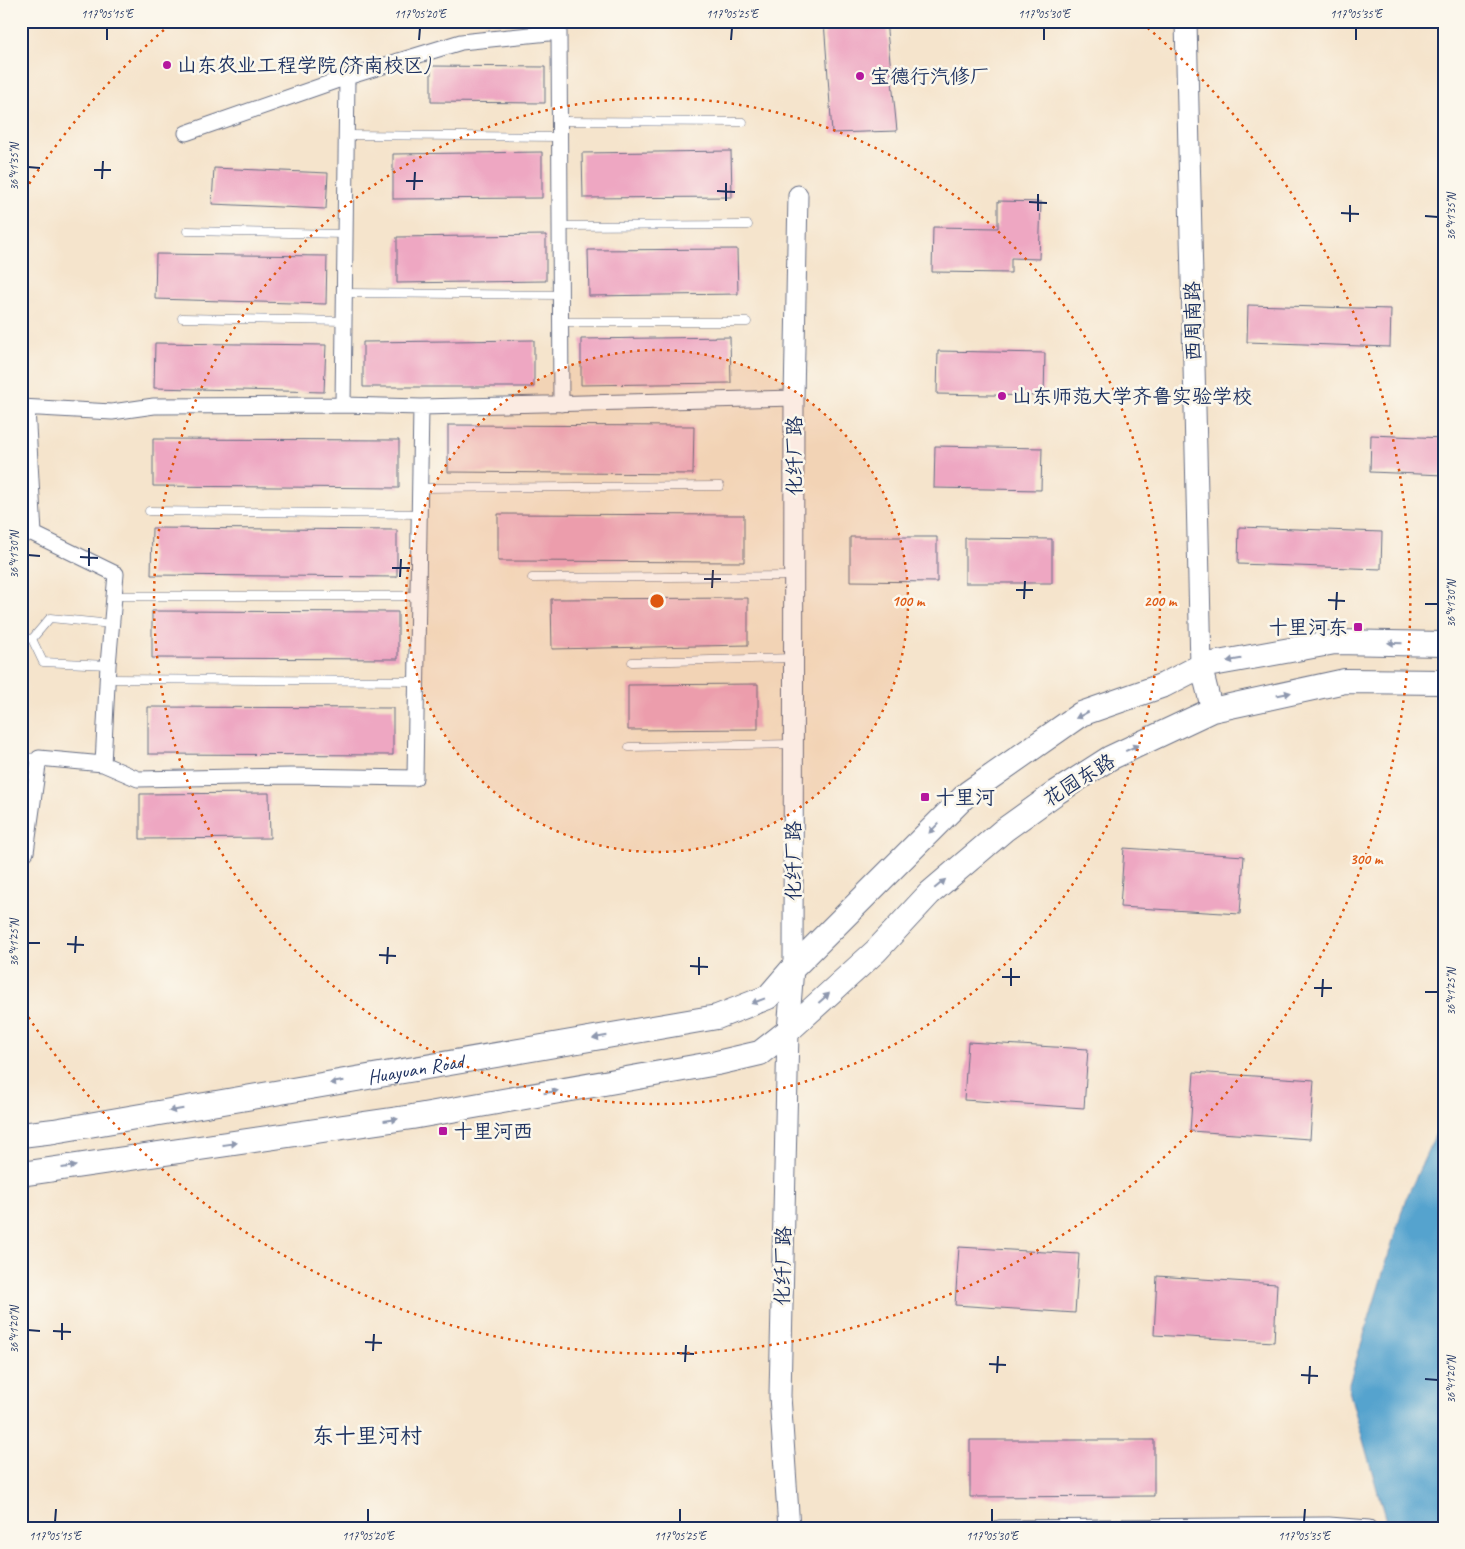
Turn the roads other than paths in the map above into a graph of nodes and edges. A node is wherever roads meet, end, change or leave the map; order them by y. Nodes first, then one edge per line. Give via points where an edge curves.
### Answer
1 (1186, 21) edge
2 (347, 77) junction
3 (560, 120) junction
4 (743, 122) dead end
5 (186, 133) dead end
6 (347, 135) junction
7 (560, 137) junction
8 (798, 195) dead end
9 (748, 225) dead end
10 (560, 226) junction
11 (187, 231) dead end
12 (346, 234) junction
13 (345, 293) junction
14 (561, 295) junction
15 (182, 318) dead end
16 (344, 321) junction
17 (561, 322) junction
18 (747, 322) dead end
19 (794, 398) junction
20 (561, 404) junction
21 (343, 405) junction
22 (421, 407) junction
23 (24, 408) edge
24 (720, 486) dead end
25 (419, 488) junction
26 (27, 506) edge
27 (149, 511) dead end
28 (419, 514) junction
29 (28, 538) edge
30 (794, 576) junction
31 (532, 578) dead end
32 (114, 596) junction
33 (418, 596) junction
34 (112, 624) junction
35 (21, 638) edge
36 (32, 639) junction
37 (1444, 644) edge
38 (794, 658) junction
39 (632, 662) dead end
40 (1201, 666) junction
41 (108, 672) junction
42 (416, 680) junction
43 (1444, 682) edge
44 (1212, 710) junction
45 (794, 744) junction
46 (630, 747) dead end
47 (21, 757) edge
48 (39, 758) junction
49 (103, 764) junction
50 (21, 852) edge
51 (793, 968) junction
52 (788, 1031) junction
53 (21, 1135) edge
54 (21, 1174) edge
55 (789, 1528) edge
56 (999, 1528) edge
57 (1368, 1528) edge

1 - 40 main road, 西周南路
2 - 3 street via 460,42 559,32
2 - 5 street
2 - 6 street
3 - 4 lane
3 - 7 street
6 - 7 lane
6 - 12 street
7 - 10 street
8 - 19 street, 化纤厂路
9 - 10 lane
10 - 14 street
11 - 12 lane
12 - 13 street
13 - 14 lane
13 - 16 street
14 - 17 street
15 - 16 lane
16 - 21 street
17 - 18 lane
17 - 20 street
19 - 20 street
19 - 30 street, 化纤厂路
20 - 22 street
21 - 22 street
21 - 23 street via 154,406 112,412
22 - 25 street
23 - 26 street
24 - 25 lane
25 - 28 street
26 - 29 street
27 - 28 lane
28 - 33 street
29 - 32 street via 116,574
30 - 31 lane
30 - 38 street, 化纤厂路
32 - 33 lane
32 - 34 street
33 - 42 street
34 - 36 lane via 50,618
34 - 41 street
35 - 36 lane
36 - 41 lane via 43,662
37 -> 40 main road via 1335,642
38 - 39 lane
38 - 45 street, 化纤厂路
40 - 44 main road, 西周南路
40 -> 51 main road via 1164,685 1081,714 968,793
41 - 42 lane
41 - 49 street
42 - 49 street via 415,778 138,778
44 -> 43 main road, 花园东路 via 1345,681
52 -> 44 main road, 花园东路 via 876,951 930,893 1004,830 1110,758
45 - 46 lane
45 - 51 street, 化纤厂路
47 - 48 lane
48 - 49 street
48 - 50 street via 26,852
51 - 52 main road, 化纤厂路
51 -> 53 main road, Huayuan Road via 768,997 717,1017
54 -> 52 main road via 412,1117 717,1063 760,1053
52 - 55 main road, 化纤厂路 via 780,1396
56 - 57 street

